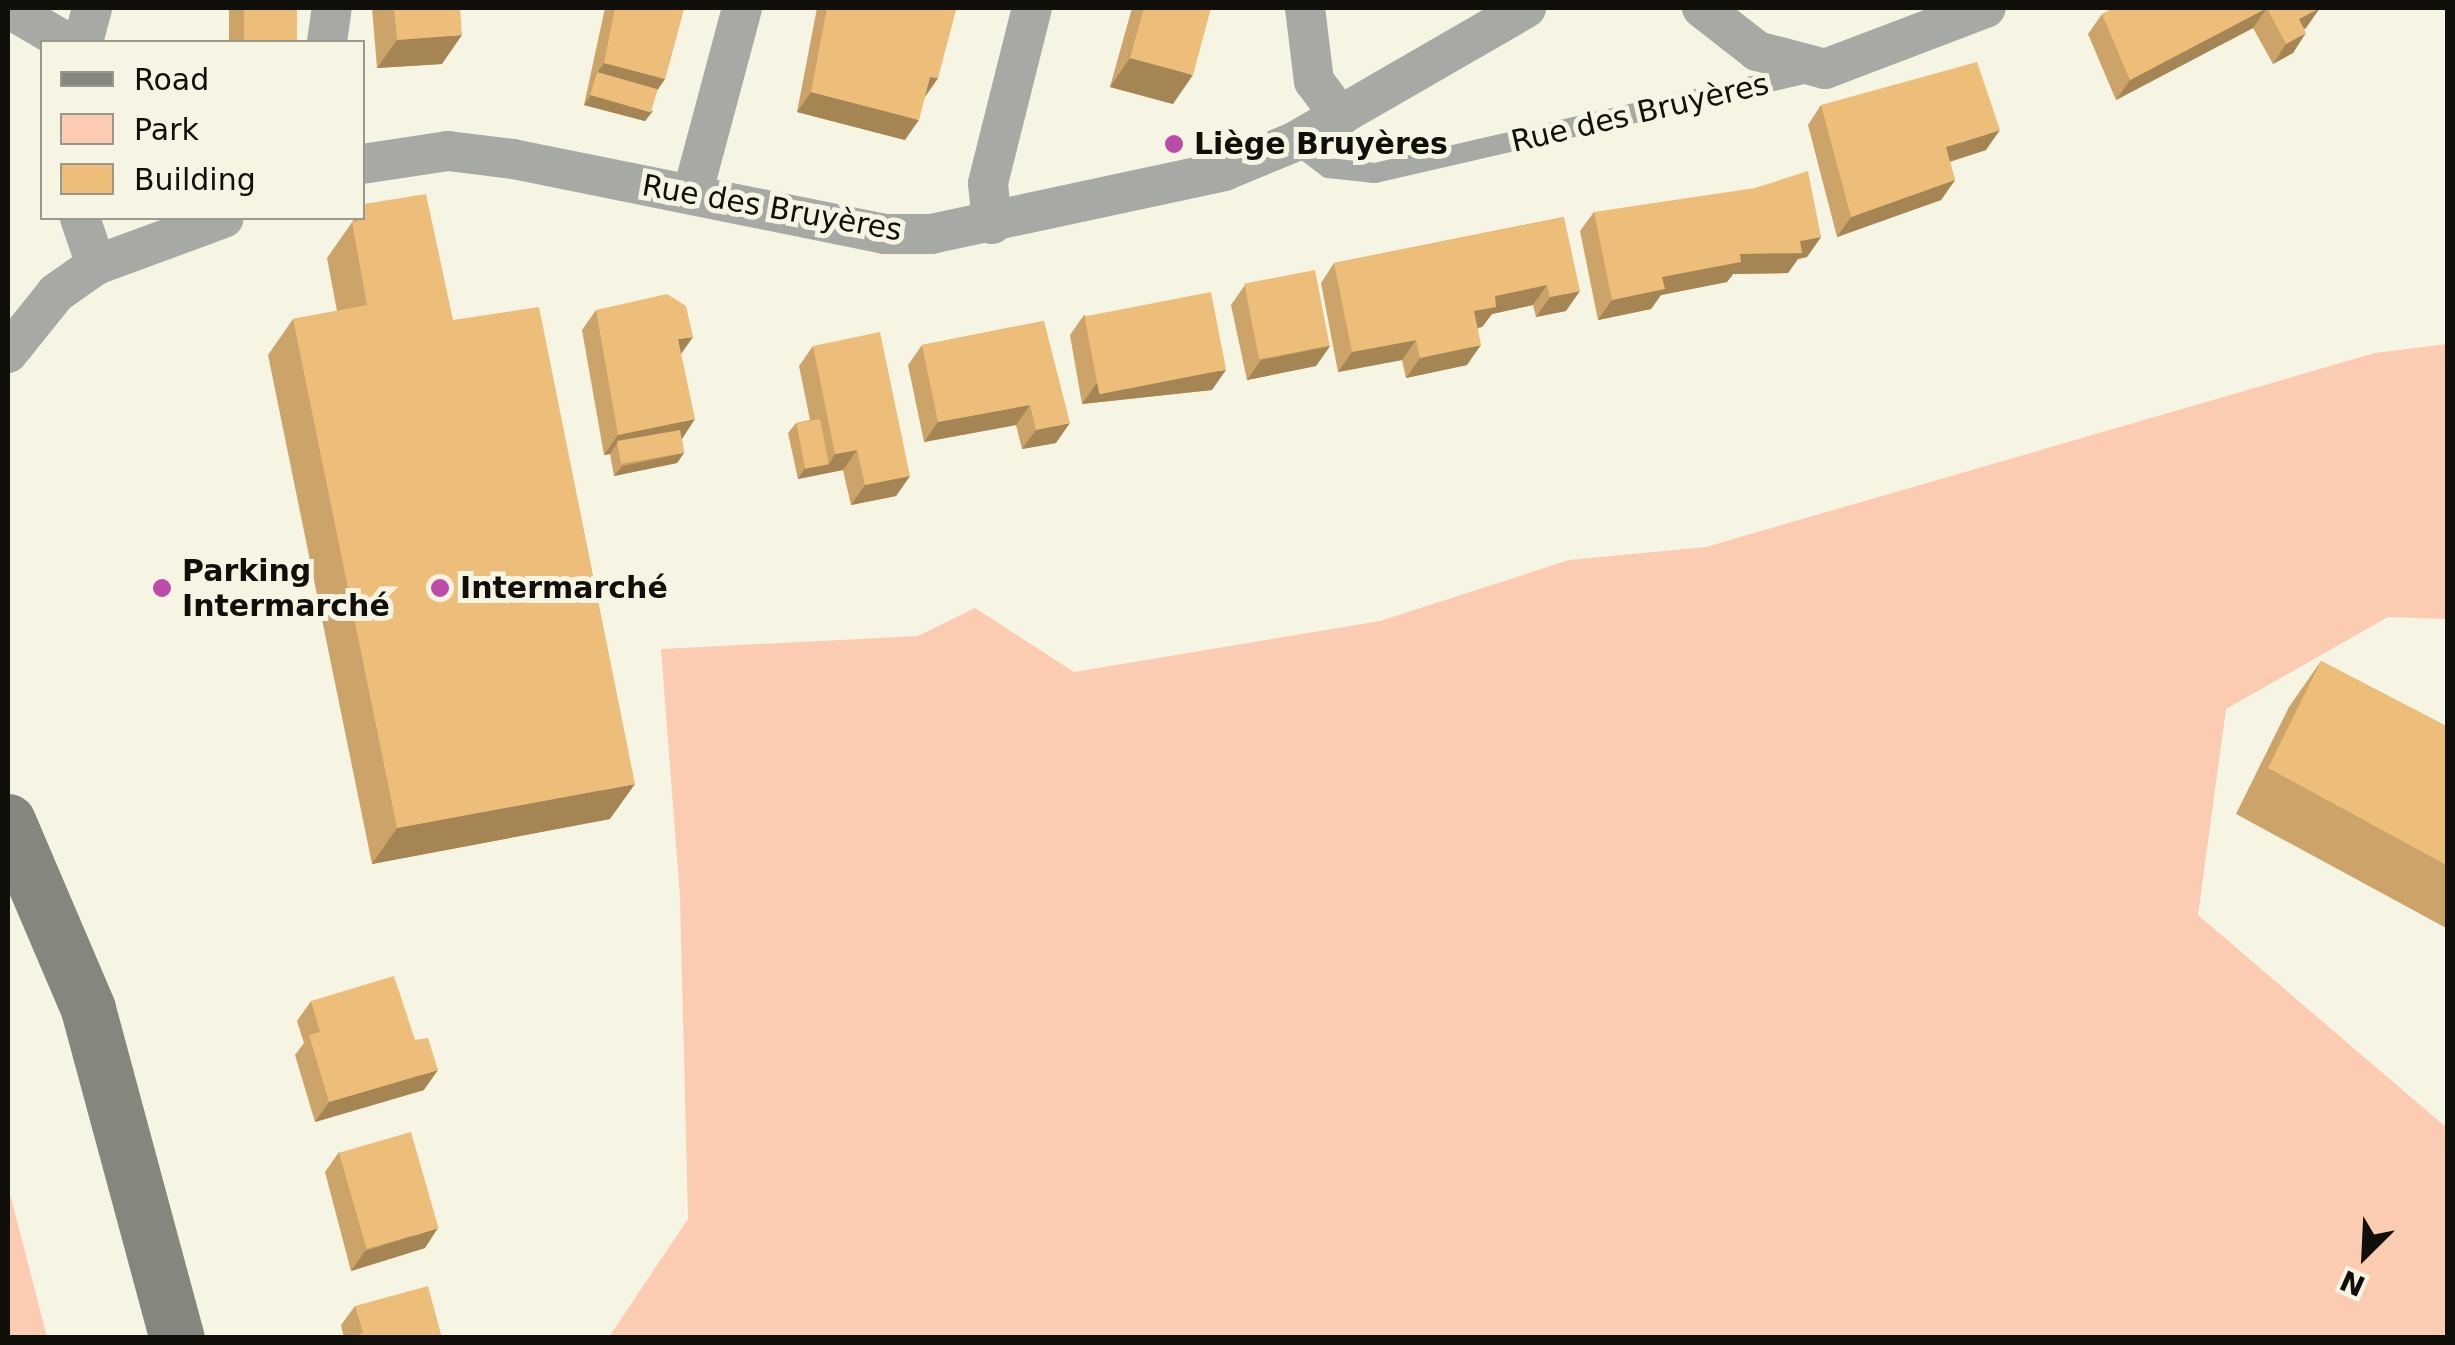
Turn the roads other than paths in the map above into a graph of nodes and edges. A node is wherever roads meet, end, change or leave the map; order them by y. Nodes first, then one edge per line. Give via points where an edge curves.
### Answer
1 (8, 8) edge
2 (92, 8) edge
3 (332, 8) edge
4 (742, 8) edge
5 (1032, 8) edge
6 (1305, 8) edge
7 (1526, 8) edge
8 (1702, 8) edge
9 (1986, 8) edge
10 (63, 40) edge
11 (84, 40) edge
12 (327, 40) edge
13 (1825, 69) junction
14 (1340, 116) junction
15 (1294, 142) junction
16 (365, 164) edge
17 (692, 194) junction
18 (81, 220) edge
19 (219, 220) edge
20 (992, 224) junction
21 (96, 265) junction
22 (8, 353) edge
23 (8, 821) edge
24 (177, 1338) edge

1 - 10 street
2 - 11 street
3 - 12 street
4 - 17 street
5 - 20 street via 988,182
6 - 14 street via 1314,80
7 - 14 street, Rue des Bruyères
8 - 13 street via 1757,51
9 - 13 street, Rue des Bruyères
13 - 15 lane, Rue des Bruyères via 1375,173 1328,168
14 - 15 street, Rue des Bruyères
15 - 20 street, Rue des Bruyères via 1110,202
16 - 17 street, Rue des Bruyères via 448,151
17 - 20 street, Rue des Bruyères via 884,234
18 - 21 street
19 - 21 street
21 - 22 street via 56,293
23 - 24 street via 88,1008

